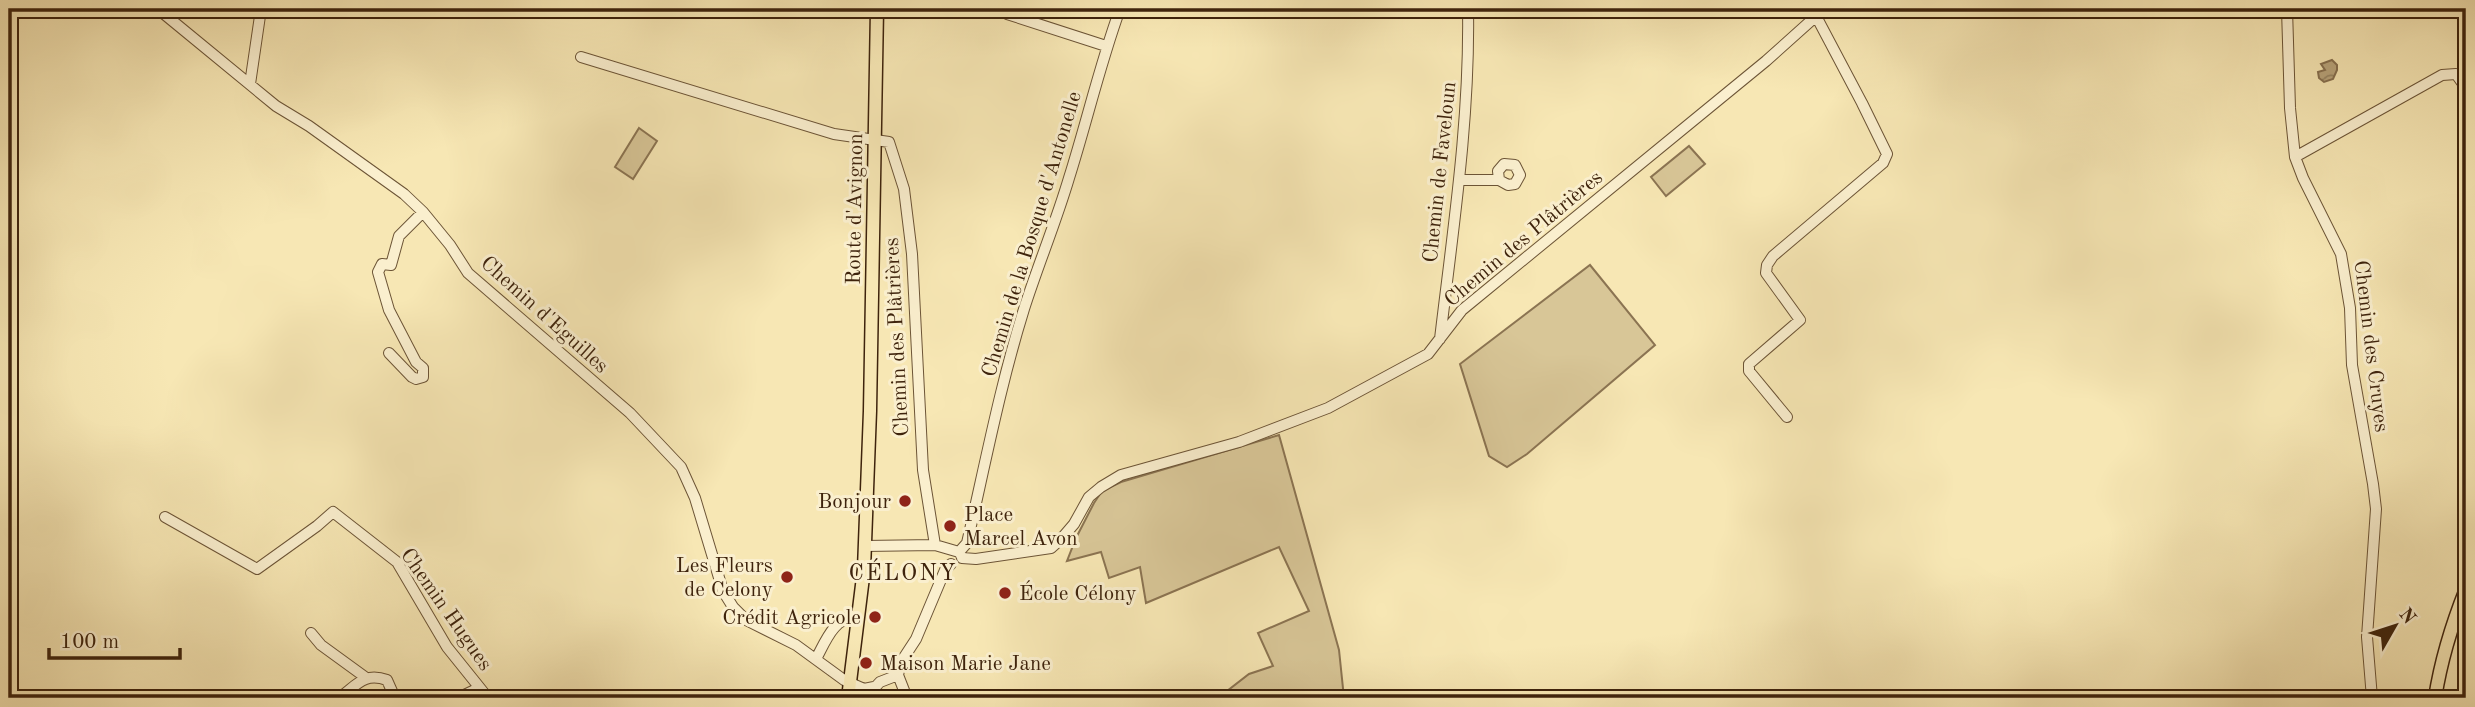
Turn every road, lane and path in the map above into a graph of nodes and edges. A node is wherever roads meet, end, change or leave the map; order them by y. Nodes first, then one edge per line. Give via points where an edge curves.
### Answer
1 (158, 9) edge
2 (261, 9) edge
3 (877, 9) edge
4 (1120, 9) edge
5 (1468, 9) edge
6 (2287, 9) edge
7 (1007, 13) dead end
8 (1820, 13) edge
9 (1107, 46) junction
10 (581, 57) dead end
11 (250, 84) junction
12 (2466, 88) edge
13 (875, 142) junction
14 (2295, 157) junction
15 (1459, 180) junction
16 (1499, 180) dead end
17 (423, 212) junction
18 (1440, 340) junction
19 (389, 353) dead end
20 (1787, 417) dead end
21 (165, 517) dead end
22 (935, 545) junction
23 (868, 546) junction
24 (958, 554) junction
25 (2466, 589) edge
26 (859, 614) junction
27 (311, 634) dead end
28 (816, 659) junction
29 (898, 675) junction
30 (365, 677) junction
31 (874, 687) junction
32 (479, 688) junction
33 (854, 689) edge
34 (339, 698) edge
35 (395, 698) edge
36 (458, 698) edge
37 (488, 698) edge
38 (848, 698) edge
39 (865, 698) edge
40 (908, 698) edge
41 (2372, 698) edge
42 (2435, 698) edge

1 - 11 street, Chemin d'Eguilles
2 - 11 street
3 - 13 main road, Route d'Avignon
4 - 9 street, Chemin de la Bosque d'Antonelle
5 - 15 street, Chemin de Faveloun via 1469,69
6 - 14 street, Chemin des Cruyes
7 - 9 street
8 - 18 street, Chemin des Plâtrières via 1462,310
8 - 20 street via 1887,154 1883,163 1767,265 1766,273 1800,320 1749,364 1749,371
9 - 24 street, Chemin de la Bosque d'Antonelle via 1061,206 1024,309 967,543
10 - 13 street via 834,134
11 - 17 street, Chemin d'Eguilles
12 - 14 street via 2456,75 2442,75
13 - 22 street, Chemin des Plâtrières via 889,142 904,189 912,254 923,470
13 - 23 main road, Route d'Avignon
14 - 41 street, Chemin des Cruyes via 2341,254 2350,308 2353,365 2376,509 2367,637
15 - 16 street
15 - 18 street, Chemin de Faveloun
17 - 19 street via 400,236 391,265 382,264 378,272 389,310 424,377 412,377
17 - 28 street, Chemin d'Eguilles via 468,272 630,413 681,467 723,591 733,607 746,620
18 - 24 street, Chemin des Plâtrières via 1429,354 1328,408 1239,442 1121,475 1089,497 1074,524 1051,548 976,559
21 - 32 street, Chemin Hugues via 257,569 333,512 397,562 447,648
22 - 23 street
22 - 24 street
23 - 26 main road, Route d'Avignon
23 - 33 main road, Route d'Avignon via 869,592
24 - 29 street via 960,564 945,570
25 - 42 main road
26 - 28 street via 843,618
26 - 33 main road, Route d'Avignon
27 - 30 street
28 - 33 street, Chemin d'Eguilles
29 - 31 street
29 - 40 street
30 - 34 street
30 - 35 street via 387,680
31 - 33 street
31 - 39 street
32 - 36 street
32 - 37 street, Chemin Hugues
33 - 38 main road, Route d'Avignon

